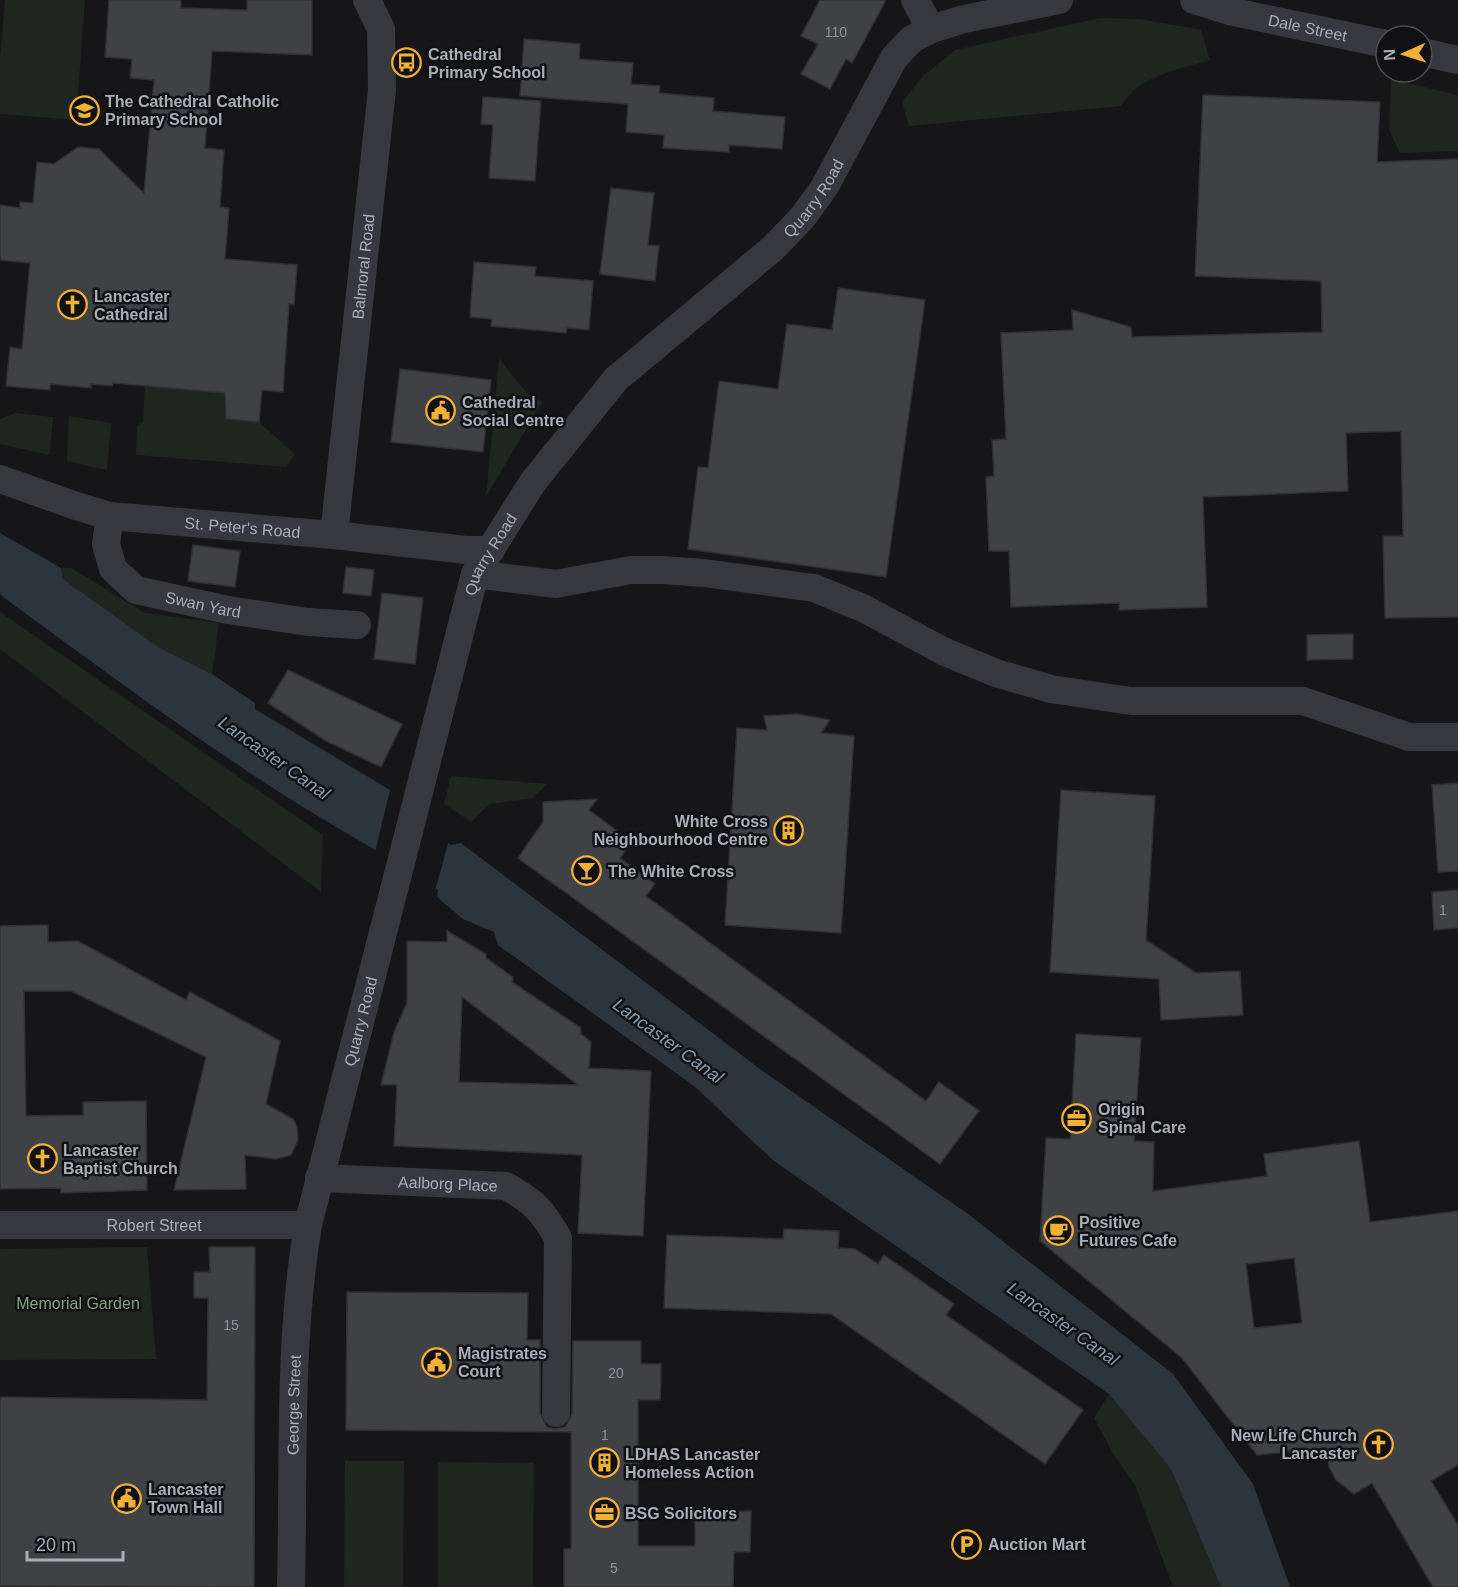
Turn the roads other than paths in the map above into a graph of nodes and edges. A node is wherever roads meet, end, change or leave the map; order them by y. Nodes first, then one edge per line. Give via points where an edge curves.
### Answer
1 (368, 0) edge
2 (915, 0) edge
3 (1059, 0) edge
4 (1194, 0) edge
5 (931, 28) junction
6 (1374, 41) edge
7 (1434, 55) edge
8 (1458, 60) edge
9 (0, 479) edge
10 (110, 516) junction
11 (334, 535) junction
12 (491, 550) junction
13 (476, 574) junction
14 (357, 625) dead end
15 (1458, 737) edge
16 (319, 1178) junction
17 (0, 1225) edge
18 (308, 1225) junction
19 (556, 1413) dead end
20 (291, 1587) edge

1 - 11 street, Balmoral Road via 381,29 382,90
2 - 5 street
3 - 5 street
4 - 6 street, Dale Street
5 - 12 street, Quarry Road via 912,39 894,58 824,188 802,218 772,249 616,380 533,482
7 - 8 street
9 - 10 street, St. Peter's Road
10 - 11 street, St. Peter's Road
10 - 14 street, Swan Yard via 106,544 113,569 135,590 308,622
11 - 12 street, St. Peter's Road
12 - 13 street, Quarry Road
13 - 15 street via 556,584 631,570 662,570 814,588 863,608 943,651 996,673 1051,688 1131,701 1303,701 1409,737
13 - 16 street, Quarry Road
16 - 18 street, Quarry Road
16 - 19 street, Aalborg Place via 506,1186 544,1212 558,1238
17 - 18 street, Robert Street
18 - 20 street, George Street via 298,1285 295,1343

